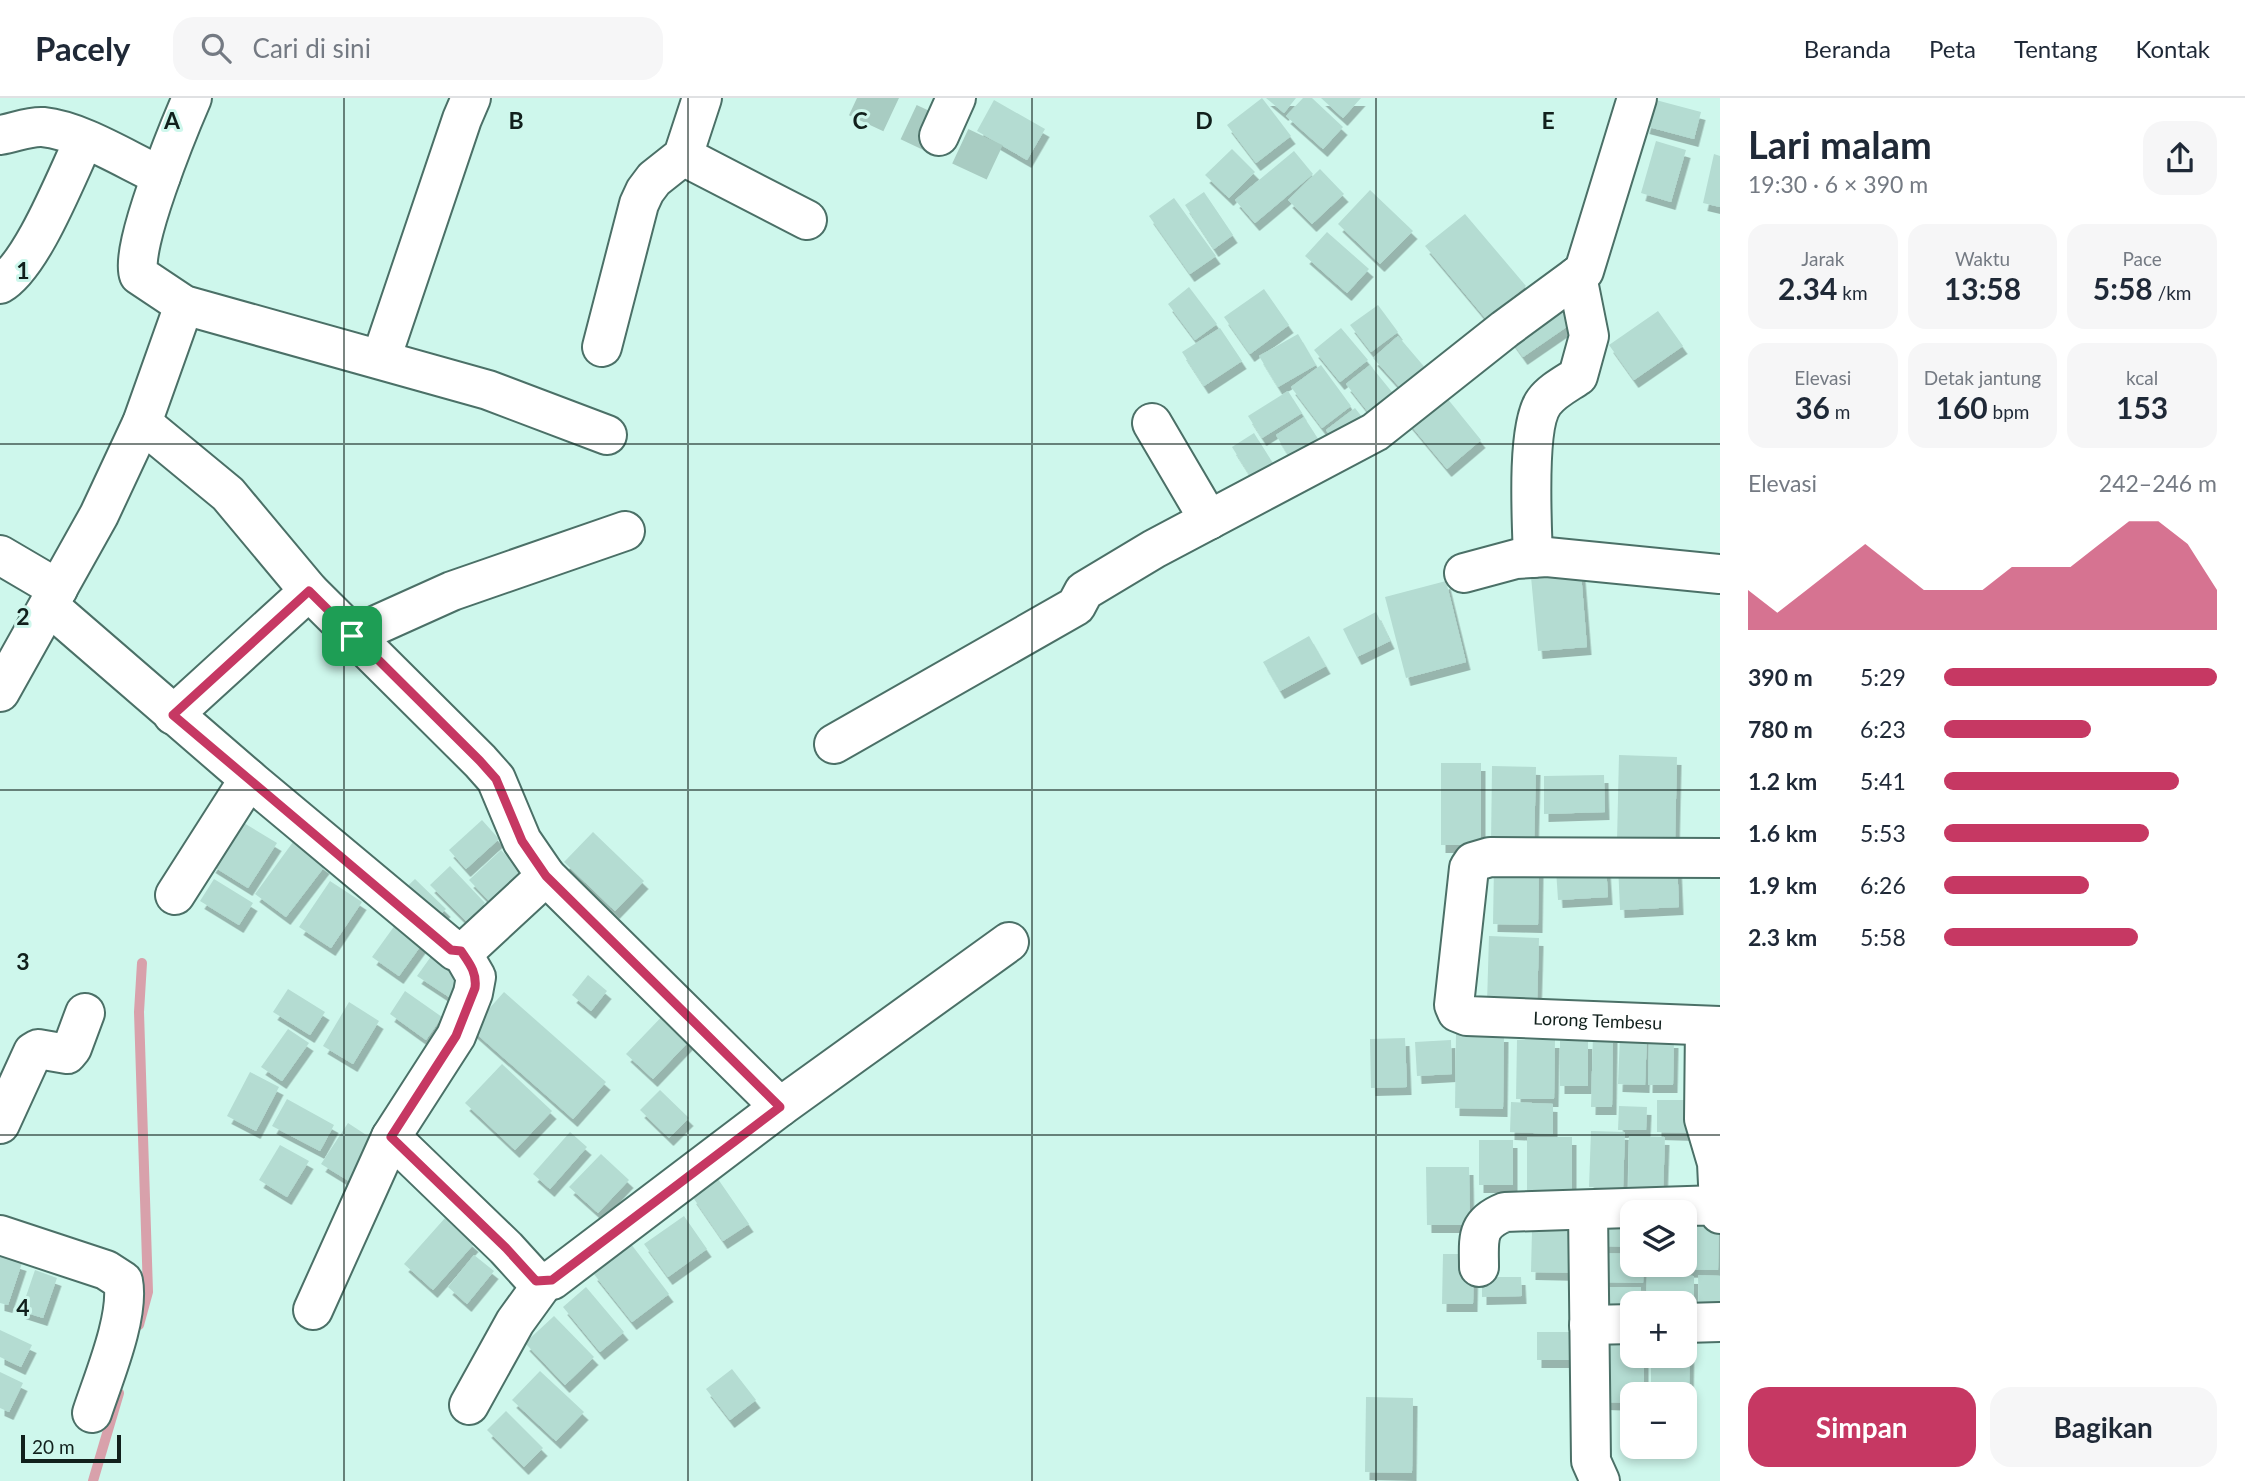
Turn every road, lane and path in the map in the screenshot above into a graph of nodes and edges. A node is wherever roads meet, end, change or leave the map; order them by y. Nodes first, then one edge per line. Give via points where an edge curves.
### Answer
1 (192, 98) edge
2 (471, 98) edge
3 (702, 98) edge
4 (956, 98) edge
5 (1637, 98) edge
6 (0, 135) edge
7 (939, 136) dead end
8 (84, 140) junction
9 (683, 156) junction
10 (161, 176) junction
11 (807, 220) dead end
12 (1577, 276) junction
13 (0, 284) edge
14 (184, 305) junction
15 (602, 347) dead end
16 (381, 359) junction
17 (142, 423) junction
18 (1152, 423) dead end
19 (607, 435) dead end
20 (1209, 520) junction
21 (625, 531) dead end
22 (0, 555) edge
23 (1533, 558) junction
24 (1464, 573) dead end
25 (1720, 574) edge
26 (309, 591) junction
27 (54, 597) junction
28 (352, 636) junction
29 (0, 692) edge
30 (173, 715) junction
31 (834, 744) dead end
32 (249, 779) junction
33 (1720, 858) edge
34 (546, 876) junction
35 (175, 895) dead end
36 (1009, 942) dead end
37 (461, 951) junction
38 (85, 1013) dead end
39 (1713, 1026) edge
40 (780, 1107) junction
41 (0, 1124) edge
42 (391, 1137) junction
43 (1719, 1205) edge
44 (1588, 1210) junction
45 (1720, 1214) edge
46 (0, 1235) edge
47 (1479, 1268) dead end
48 (544, 1282) junction
49 (313, 1310) dead end
50 (1720, 1322) edge
51 (1697, 1323) edge
52 (1620, 1324) edge
53 (1589, 1325) junction
54 (469, 1405) dead end
55 (92, 1413) dead end
56 (1600, 1481) edge

1 - 10 street
2 - 16 street
3 - 9 street
4 - 7 street
5 - 12 street via 1584,271
6 - 8 street via 41,127
8 - 10 street
8 - 13 street via 29,252
9 - 11 street
9 - 15 street via 654,179 639,204
10 - 14 street via 136,268 139,275
12 - 20 street via 1375,432
12 - 23 street via 1589,336 1578,376 1551,394 1538,415 1531,480
14 - 16 street
14 - 17 street
16 - 19 street via 488,390
17 - 26 street via 228,494
17 - 27 street
18 - 20 street
20 - 31 street via 1084,591 1076,606
21 - 28 street via 452,591
22 - 27 street
23 - 24 street
23 - 25 street
26 - 28 street
26 - 30 street
27 - 29 street
27 - 30 street
28 - 34 street via 496,779 522,841
30 - 32 street
32 - 35 street
32 - 37 street via 451,950
33 - 39 street, Lorong Tembesu via 1490,857 1473,862 1454,1005 1460,1014 1478,1016
34 - 37 street
34 - 40 street
36 - 40 street
37 - 42 street via 476,980 473,993 456,1036
38 - 41 street via 67,1054 33,1052
39 - 43 street via 1704,1119 1717,1163
40 - 48 street
42 - 48 street via 536,1281
42 - 49 street
43 - 44 street
43 - 45 street
44 - 47 street via 1505,1212 1490,1218 1480,1232
44 - 53 street
46 - 55 street via 106,1270 123,1281 119,1331
48 - 54 street via 515,1322
50 - 51 street
52 - 53 street
53 - 56 street via 1591,1461

